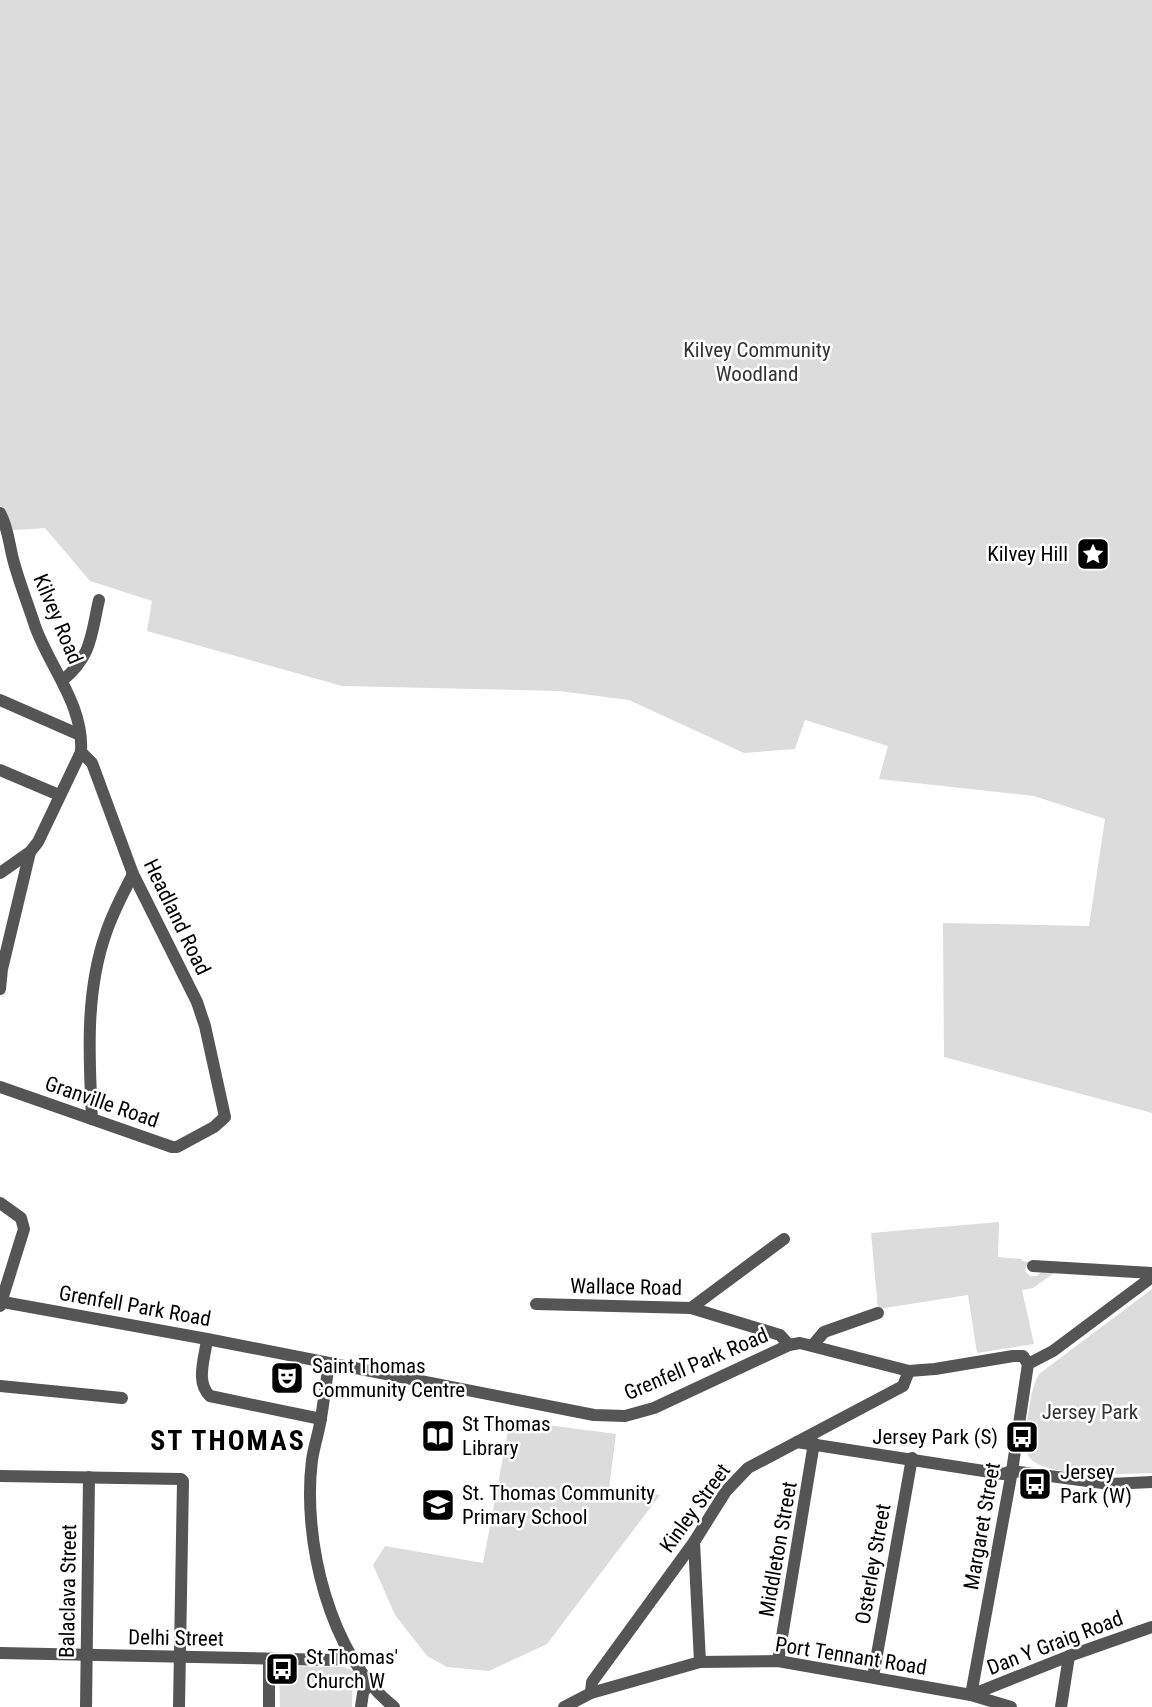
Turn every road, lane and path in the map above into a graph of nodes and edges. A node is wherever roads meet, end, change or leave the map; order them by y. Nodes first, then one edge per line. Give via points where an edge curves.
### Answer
1 (0, 513) edge
2 (99, 600) dead end
3 (63, 680) junction
4 (0, 700) edge
5 (81, 742) junction
6 (0, 770) edge
7 (59, 795) junction
8 (30, 852) junction
9 (0, 873) edge
10 (133, 874) junction
11 (0, 989) edge
12 (0, 1087) edge
13 (225, 1117) joint
14 (92, 1119) junction
15 (0, 1203) edge
16 (784, 1239) dead end
17 (1033, 1266) dead end
18 (1152, 1275) edge
19 (1, 1302) edge
20 (536, 1304) dead end
21 (691, 1308) junction
22 (877, 1313) dead end
23 (207, 1339) junction
24 (789, 1345) junction
25 (813, 1345) junction
26 (329, 1364) junction
27 (1028, 1364) junction
28 (909, 1371) junction
29 (0, 1386) edge
30 (122, 1398) dead end
31 (321, 1419) junction
32 (797, 1442) junction
33 (814, 1443) junction
34 (912, 1458) junction
35 (1012, 1471) junction
36 (0, 1476) edge
37 (89, 1476) junction
38 (1152, 1482) edge
39 (694, 1542) junction
40 (1152, 1627) edge
41 (0, 1654) edge
42 (351, 1655) junction
43 (87, 1656) junction
44 (1069, 1656) junction
45 (180, 1658) junction
46 (269, 1659) junction
47 (778, 1661) junction
48 (700, 1662) junction
49 (873, 1677) junction
50 (369, 1683) junction
51 (591, 1693) junction
52 (971, 1695) junction
53 (86, 1707) edge
54 (179, 1707) edge
55 (269, 1707) edge
56 (361, 1707) edge
57 (394, 1707) edge
58 (564, 1707) edge
59 (1012, 1707) edge
60 (1060, 1707) edge

1 - 3 street, Kilvey Road via 37,630
2 - 3 street via 87,654
3 - 5 street, Kilvey Road
4 - 5 street
5 - 7 street
5 - 10 street, Headland Road
6 - 7 street
7 - 8 street
8 - 9 street
8 - 11 street
10 - 13 street, Headland Road via 197,1002
10 - 14 street via 105,935 96,978 90,1015
12 - 14 street, Granville Road
13 - 14 street, Granville Road via 177,1147
15 - 19 street via 21,1219 24,1229
16 - 21 street
17 - 18 street
18 - 27 street via 1053,1351
19 - 23 street, Grenfell Park Road
20 - 21 street, Wallace Road
21 - 24 street, Wallace Road via 780,1335
22 - 25 street via 824,1332
23 - 26 street, Grenfell Park Road
23 - 31 street via 201,1382 210,1396
24 - 25 street, Grenfell Park Road
24 - 26 street, Grenfell Park Road via 654,1408 625,1416 594,1415
25 - 28 street, Grenfell Park Road
26 - 31 street
27 - 28 street, Grenfell Park Road via 1023,1356 1013,1356
27 - 35 street, Margaret Street
28 - 32 street, Kinley Street via 903,1386
29 - 30 street
31 - 42 street via 312,1460 310,1511 324,1589
32 - 33 street
32 - 39 street, Kinley Street via 748,1468 726,1491
33 - 34 street
33 - 47 street, Middleton Street
34 - 35 street via 1003,1474
34 - 49 street, Osterley Street
35 - 38 street via 1110,1484
35 - 52 street, Margaret Street
36 - 37 street
37 - 43 street, Balaclava Street
37 - 45 street via 183,1481
39 - 48 street
39 - 51 street, Kinley Street via 592,1682
40 - 44 street, Dan Y Graig Road
41 - 43 street, Delhi Street
42 - 46 street, Delhi Street via 334,1660
42 - 50 street
43 - 45 street, Delhi Street
43 - 53 street, Balaclava Street
44 - 52 street, Dan Y Graig Road
44 - 60 street
45 - 46 street, Delhi Street
45 - 54 street
46 - 55 street
47 - 48 street, Port Tennant Road
47 - 49 street, Port Tennant Road
48 - 51 street, Port Tennant Road
49 - 52 street, Port Tennant Road
50 - 56 street
50 - 57 street
51 - 58 street, Port Tennant Road
52 - 59 street, Port Tennant Road

